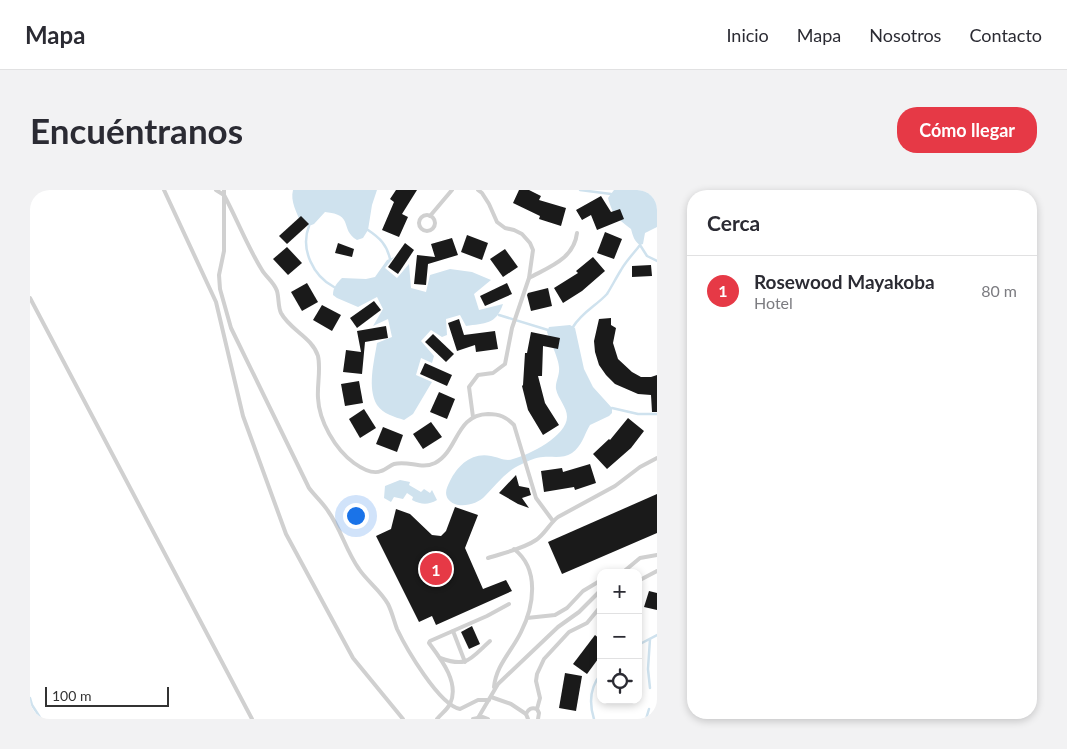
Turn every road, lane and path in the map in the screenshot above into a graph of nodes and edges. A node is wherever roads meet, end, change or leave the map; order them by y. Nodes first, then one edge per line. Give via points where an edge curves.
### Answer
1 (164, 190) edge
2 (216, 190) edge
3 (452, 190) edge
4 (478, 190) edge
5 (224, 192) edge
6 (430, 216) junction
7 (577, 233) dead end
8 (529, 278) junction
9 (30, 298) edge
10 (473, 417) junction
11 (657, 458) edge
12 (553, 521) junction
13 (514, 549) junction
14 (657, 555) edge
15 (488, 558) dead end
16 (627, 569) edge
17 (657, 571) edge
18 (642, 580) edge
19 (597, 585) edge
20 (597, 594) edge
21 (509, 604) dead end
22 (597, 611) edge
23 (527, 618) junction
24 (453, 631) junction
25 (490, 641) dead end
26 (440, 658) junction
27 (465, 662) junction
28 (494, 690) junction
29 (490, 699) junction
30 (450, 706) junction
31 (537, 709) junction
32 (526, 714) junction
33 (476, 718) edge
34 (252, 719) edge
35 (403, 719) edge
36 (437, 719) edge
37 (488, 719) edge
38 (528, 719) edge
39 (538, 719) edge

1 - 35 lane via 216,302 243,416 286,534 353,658
2 - 5 lane
3 - 6 lane
4 - 8 lane via 497,222 522,234 530,243 533,250
5 - 10 lane via 262,271 277,291 280,312 314,348 318,358 320,412 333,440 351,461 371,472 380,472 394,464 429,466 444,457 459,430
5 - 30 lane via 224,251 219,275 231,328 309,488 328,510 364,576 388,604 397,629 417,665
6 - 6 lane via 421,219 419,224 423,230 434,227
7 - 8 lane via 576,242 561,260
8 - 10 lane via 504,364 493,373 478,375 469,386
9 - 34 lane
10 - 12 lane via 500,414 514,425 536,498
11 - 12 lane
12 - 13 lane via 537,540
13 - 15 lane
13 - 23 lane via 531,573 533,587
14 - 16 lane via 640,558
17 - 18 lane
19 - 23 lane via 583,590 567,608 555,615
20 - 28 lane
21 - 24 lane
22 - 31 lane via 587,623 569,632 544,658 536,681 540,698
23 - 28 lane via 499,667
24 - 26 lane via 429,643
24 - 27 lane
25 - 27 lane
26 - 27 lane via 455,663
26 - 30 lane via 453,686
28 - 29 lane
29 - 30 lane via 478,700 460,709
29 - 32 lane via 511,704
29 - 33 lane
30 - 36 lane
31 - 32 lane via 530,708
31 - 39 lane
32 - 38 lane
33 - 37 lane

